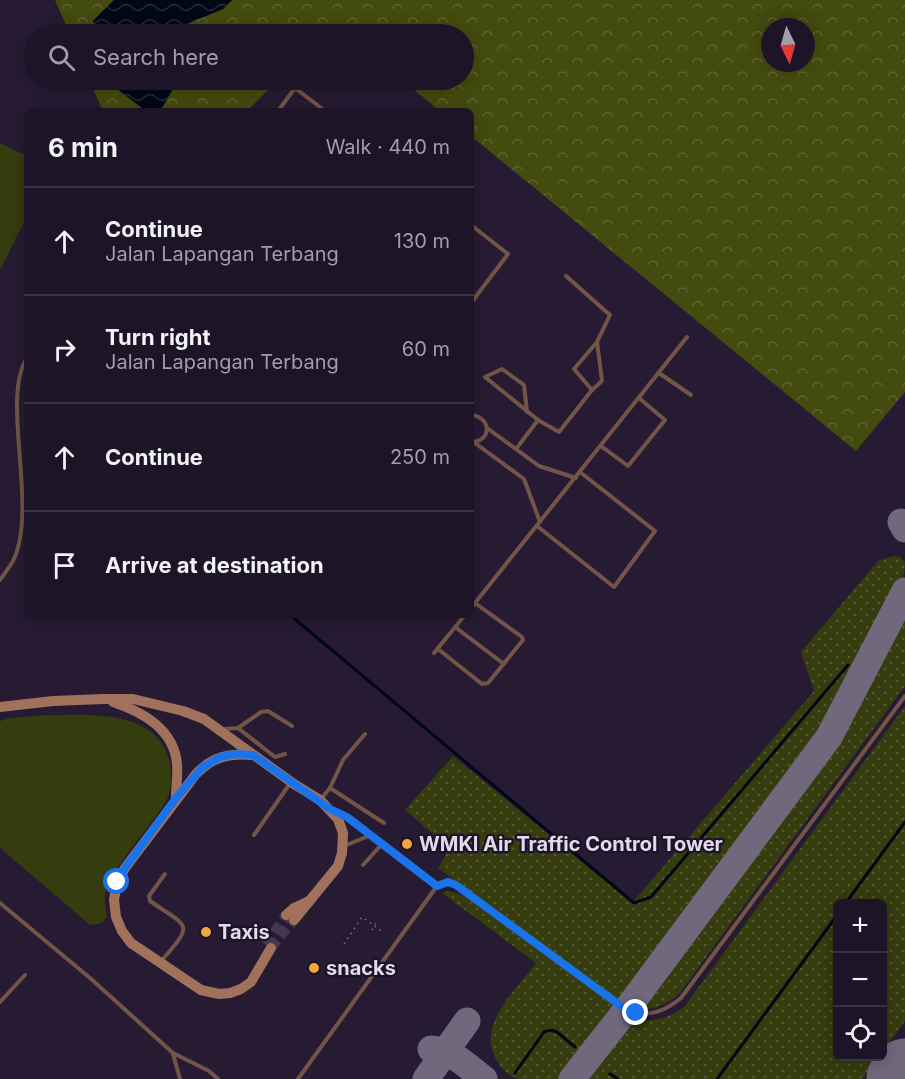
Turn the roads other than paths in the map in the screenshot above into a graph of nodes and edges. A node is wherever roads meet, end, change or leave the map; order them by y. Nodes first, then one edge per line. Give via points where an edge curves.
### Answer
1 (294, 90) edge
2 (298, 90) edge
3 (280, 108) edge
4 (321, 108) edge
5 (474, 227) edge
6 (566, 276) dead end
7 (474, 299) edge
8 (687, 337) dead end
9 (597, 342) junction
10 (24, 364) edge
11 (659, 373) junction
12 (592, 390) junction
13 (691, 395) dead end
14 (639, 398) junction
15 (527, 412) junction
16 (474, 415) edge
17 (538, 420) junction
18 (487, 428) junction
19 (474, 442) edge
20 (474, 443) edge
21 (601, 446) junction
22 (516, 449) junction
23 (580, 472) junction
24 (576, 478) junction
25 (539, 524) junction
26 (0, 580) edge
27 (476, 603) joint
28 (462, 618) edge
29 (455, 627) junction
30 (438, 649) junction
31 (434, 653) dead end
32 (504, 664) junction
33 (905, 696) edge
34 (104, 699) junction
35 (0, 707) edge
36 (292, 726) dead end
37 (238, 728) junction
38 (218, 730) junction
39 (365, 734) dead end
40 (285, 754) dead end
41 (253, 755) junction
42 (291, 782) junction
43 (330, 788) junction
44 (176, 798) junction
45 (320, 800) junction
46 (330, 809) junction
47 (384, 823) dead end
48 (254, 835) dead end
49 (371, 835) junction
50 (382, 844) junction
51 (343, 846) junction
52 (363, 865) dead end
53 (165, 874) dead end
54 (437, 886) junction
55 (0, 903) edge
56 (290, 917) tunnel mouth
57 (268, 951) tunnel mouth
58 (160, 962) junction
59 (25, 975) dead end
60 (0, 1002) edge
61 (173, 1053) junction
62 (180, 1079) edge
63 (218, 1079) edge
64 (298, 1079) edge

1 - 3 lane
2 - 4 lane
5 - 7 lane via 508,254
6 - 9 lane via 610,315
8 - 11 lane
9 - 12 lane via 602,381
9 - 12 lane via 574,369
10 - 26 lane via 16,379 14,401 21,512 18,540 14,560
11 - 13 lane
11 - 14 lane
12 - 17 lane via 559,432
14 - 21 lane
14 - 21 lane via 665,420 628,466
15 - 15 lane via 524,385 502,369 485,377
15 - 17 lane
16 - 18 lane via 484,420
17 - 22 lane
18 - 19 lane via 486,435
18 - 22 lane
20 - 25 lane via 524,478
21 - 23 lane
22 - 24 lane via 539,466
23 - 24 lane
23 - 25 lane via 655,531 614,587
24 - 25 lane
25 - 27 lane
27 - 32 lane via 524,640
28 - 29 lane
29 - 30 lane
29 - 32 lane
30 - 31 lane
30 - 32 lane via 482,684 488,683
33 - 54 lane via 681,998 659,1012 627,1010 456,885 448,882
34 - 35 street
34 - 38 street via 157,704 204,719
34 - 44 street via 138,711 168,737 177,765
36 - 37 lane via 268,711
37 - 38 lane
37 - 40 lane via 275,757
38 - 41 street
39 - 43 lane via 343,760
41 - 42 street
41 - 44 street via 228,754 212,761
42 - 45 street
42 - 48 lane
43 - 45 lane
43 - 47 lane
44 - 58 street via 125,868 117,882 114,900 122,931 131,943
45 - 46 street
46 - 49 lane
46 - 51 street via 343,833
49 - 50 lane
49 - 51 lane
50 - 52 lane
50 - 54 lane
51 - 56 street via 338,866 312,899
53 - 58 lane via 149,896 150,901 184,930
54 - 64 lane
55 - 61 lane
57 - 58 street via 251,982 236,991 219,994 201,990
59 - 60 lane
61 - 62 lane
61 - 63 lane

